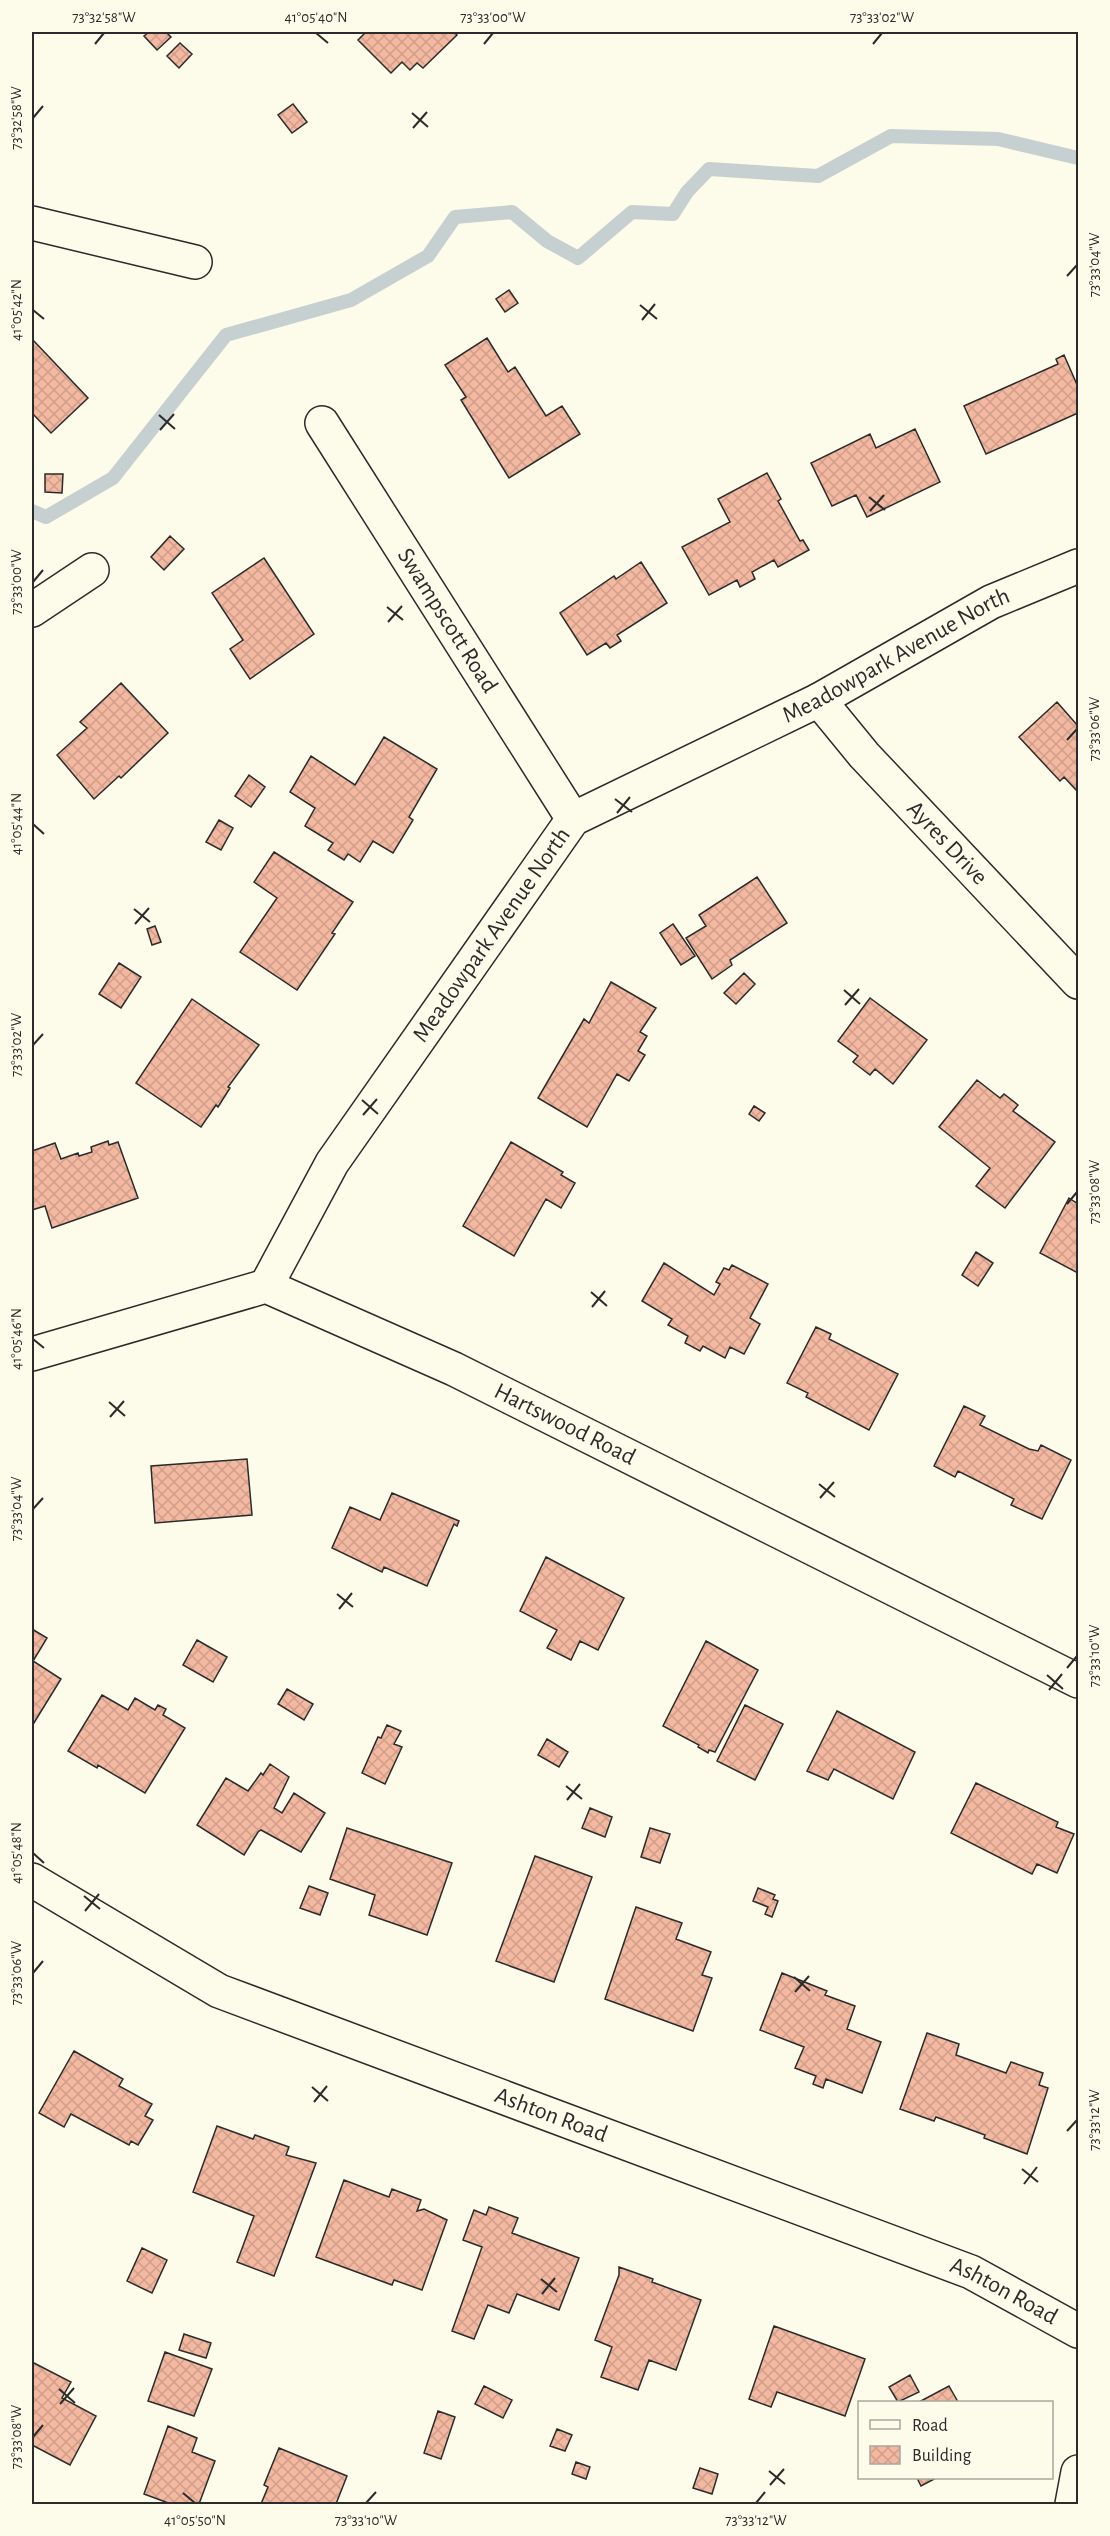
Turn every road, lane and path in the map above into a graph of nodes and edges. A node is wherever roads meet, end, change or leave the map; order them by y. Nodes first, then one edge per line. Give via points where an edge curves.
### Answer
1 (32, 223) edge
2 (195, 261) dead end
3 (322, 423) dead end
4 (1078, 566) edge
5 (92, 570) dead end
6 (32, 610) edge
7 (819, 700) junction
8 (573, 819) junction
9 (1078, 982) edge
10 (266, 1286) junction
11 (32, 1354) edge
12 (1078, 1681) edge
13 (32, 1880) edge
14 (1078, 2331) edge
15 (1078, 2472) edge
16 (1072, 2505) edge

1 - 2 street
3 - 8 street, Swampscott Road
4 - 7 street, Meadowpark Avenue North via 991,602
5 - 6 street
7 - 8 street, Meadowpark Avenue North
7 - 9 street, Ayres Drive via 864,755
8 - 10 street, Meadowpark Avenue North via 332,1163
10 - 11 street
10 - 12 street, Hartswood Road via 454,1369
13 - 14 street, Ashton Road via 219,1991 971,2271
15 - 16 street

